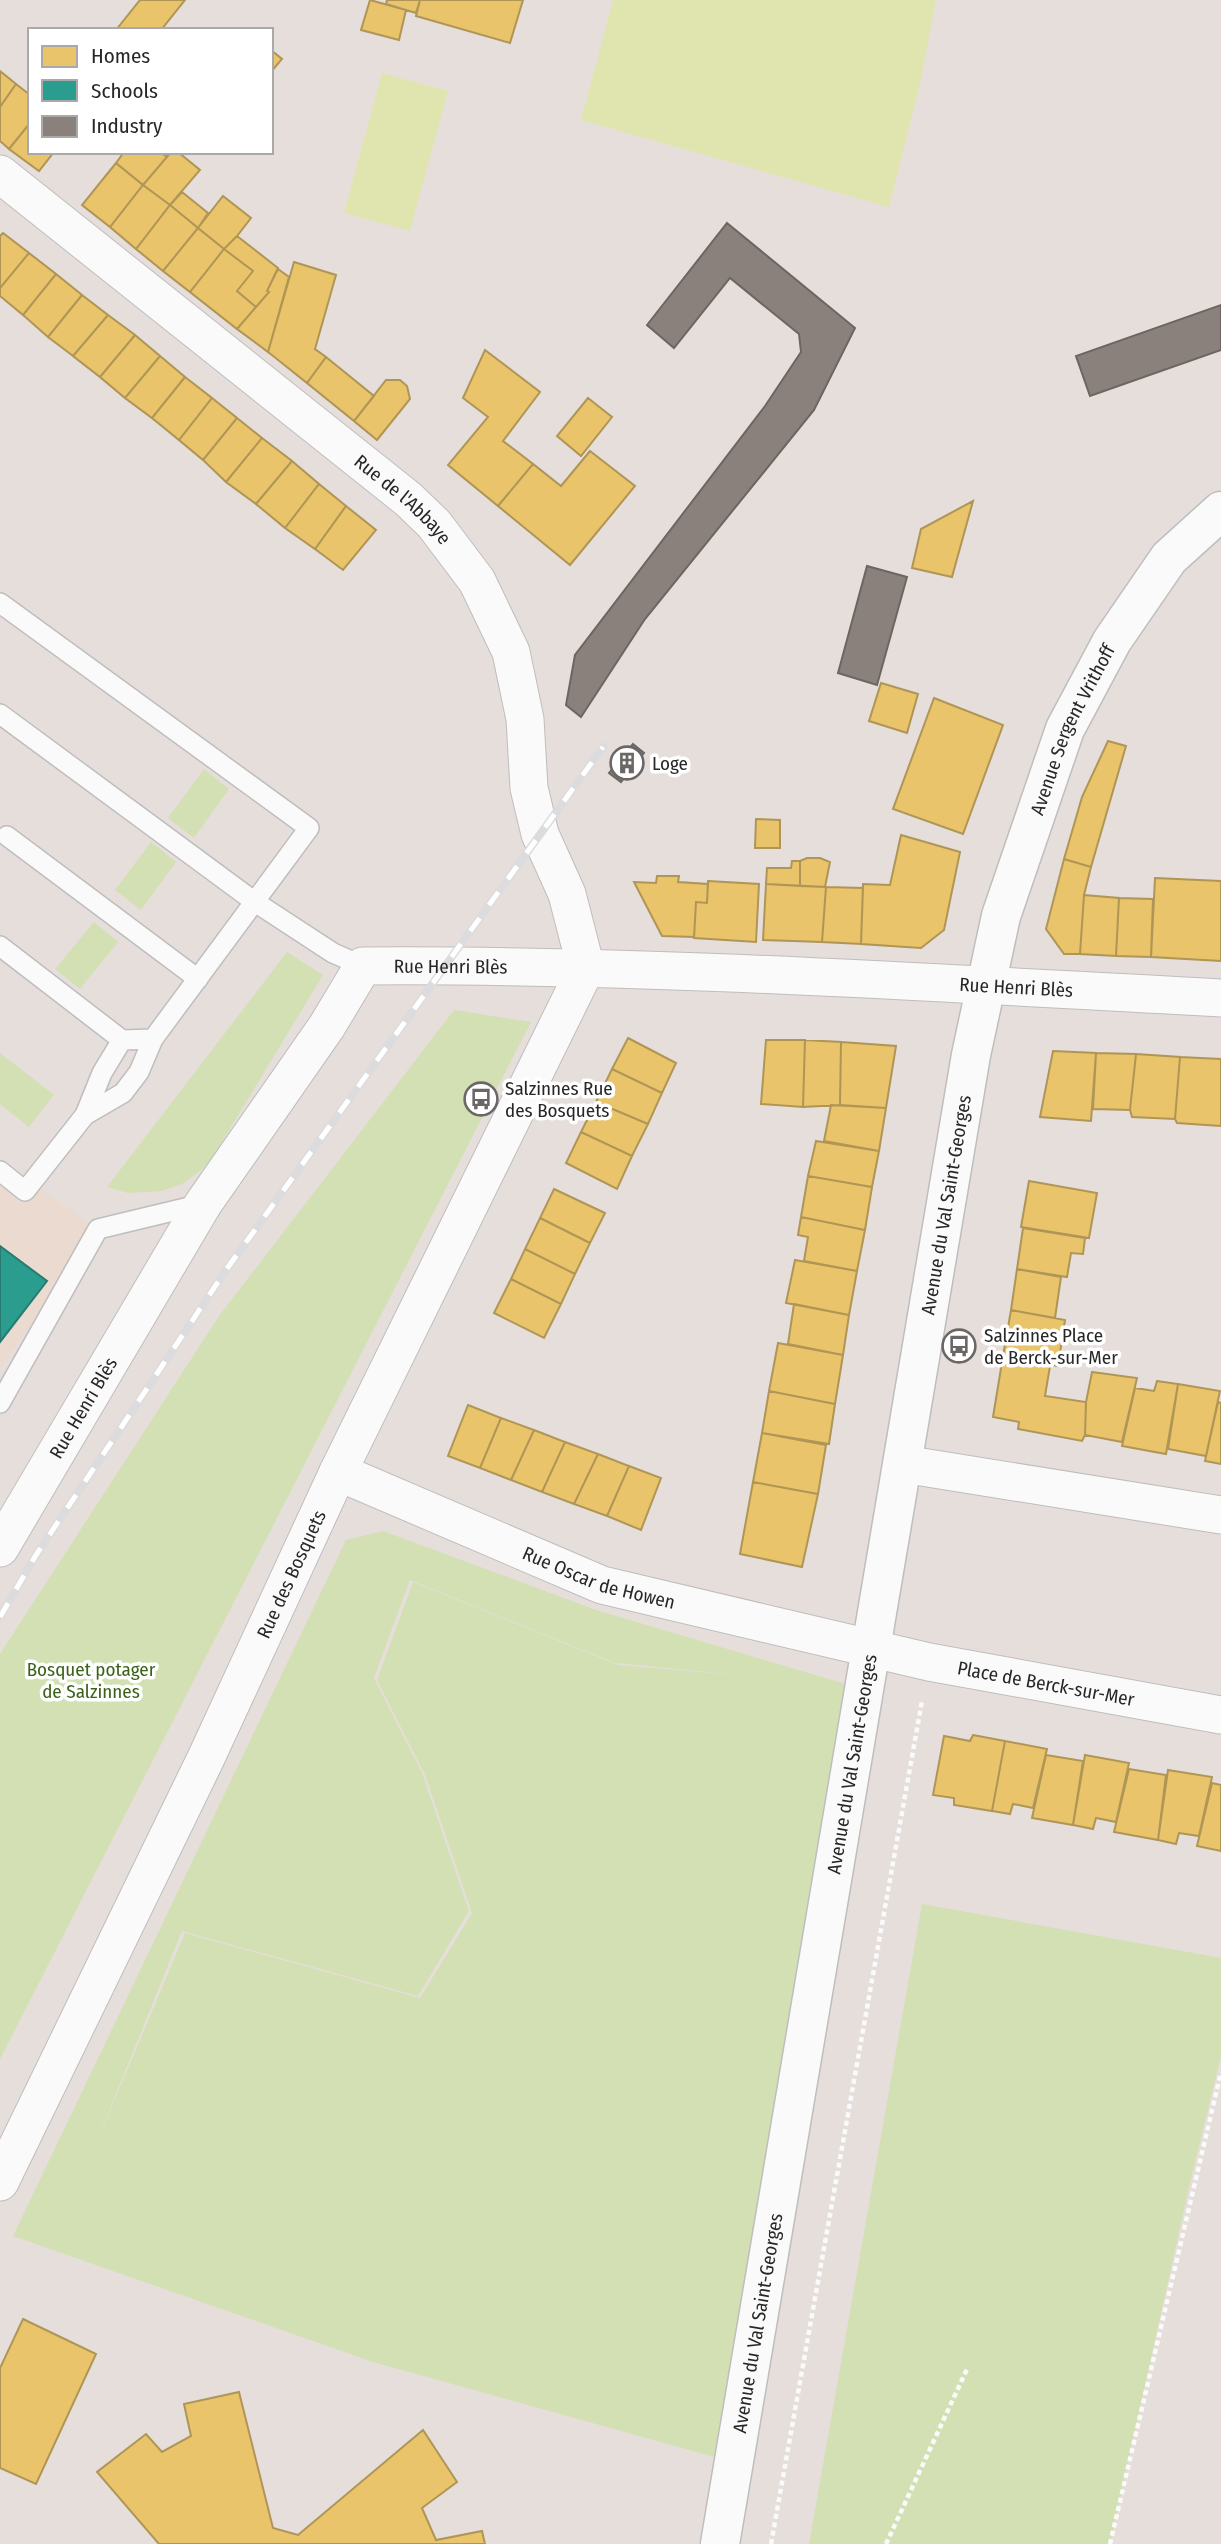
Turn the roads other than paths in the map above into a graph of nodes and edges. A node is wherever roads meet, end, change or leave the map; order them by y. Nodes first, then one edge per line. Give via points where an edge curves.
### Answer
1 (0, 174) edge
2 (1221, 511) edge
3 (0, 603) edge
4 (0, 714) edge
5 (7, 835) dead end
6 (255, 902) junction
7 (0, 946) edge
8 (363, 966) junction
9 (586, 968) junction
10 (198, 979) junction
11 (987, 986) junction
12 (1221, 998) edge
13 (153, 1039) junction
14 (122, 1041) junction
15 (85, 1115) junction
16 (0, 1171) edge
17 (202, 1204) junction
18 (0, 1403) edge
19 (903, 1464) junction
20 (338, 1472) junction
21 (1221, 1515) edge
22 (0, 1548) edge
23 (871, 1649) junction
24 (1221, 1715) edge
25 (0, 2182) edge
26 (720, 2544) edge

1 - 9 street, Rue de l'Abbaye via 408,499 434,524 477,581 512,652 525,719 529,788 540,834 567,894
2 - 11 main road, Avenue Sergent Vrithoff via 1169,558 1112,640 1065,729 1001,916
3 - 6 lane via 309,828
4 - 6 lane
5 - 10 lane
6 - 8 lane via 333,953
6 - 10 lane
7 - 14 lane
8 - 9 street, Rue Henri Blès
8 - 17 street, Rue Henri Blès via 327,1026
9 - 11 street, Rue Henri Blès
9 - 20 street, Rue des Bosquets
10 - 13 lane
11 - 12 street, Rue Henri Blès
11 - 19 main road, Avenue du Val Saint-Georges via 971,1055
13 - 14 lane
13 - 15 lane via 139,1072 123,1093
14 - 15 lane via 102,1073
15 - 16 lane via 25,1191
17 - 18 lane via 98,1229
17 - 22 street, Rue Henri Blès
19 - 21 street
19 - 23 main road, Avenue du Val Saint-Georges
20 - 23 street, Rue Oscar de Howen via 602,1585
20 - 25 street, Rue des Bosquets via 206,1758
23 - 24 street, Place de Berck-sur-Mer
23 - 26 main road, Avenue du Val Saint-Georges

